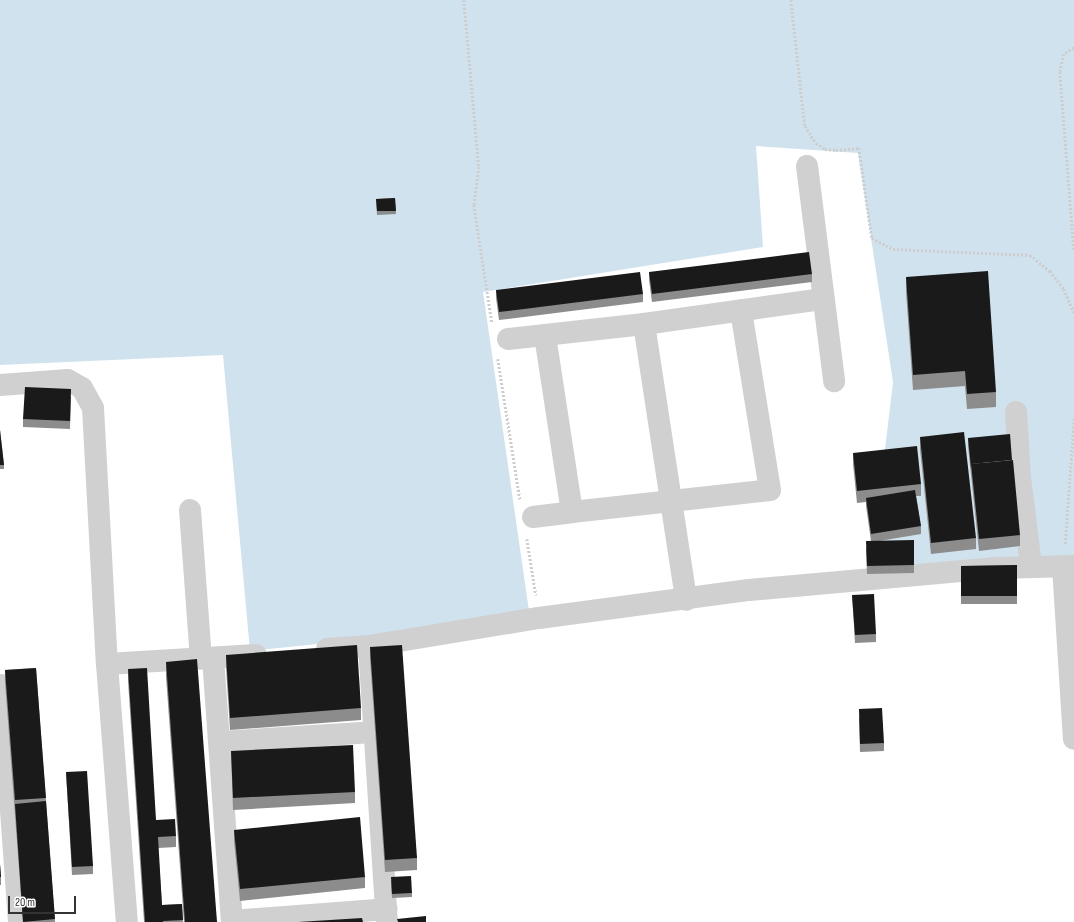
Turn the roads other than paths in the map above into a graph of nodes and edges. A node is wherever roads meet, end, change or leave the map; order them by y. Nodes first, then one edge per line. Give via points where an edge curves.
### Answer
1 (807, 166) dead end
2 (823, 299) junction
3 (741, 310) junction
4 (644, 324) junction
5 (544, 335) junction
6 (499, 341) road end
7 (834, 381) dead end
8 (0, 385) edge
9 (1016, 412) dead end
10 (671, 501) junction
11 (190, 510) dead end
12 (572, 512) junction
13 (526, 516) road end
14 (1031, 565) junction
15 (1069, 566) edge
16 (686, 600) junction
17 (369, 646) junction
18 (306, 651) edge
19 (275, 653) edge
20 (207, 659) junction
21 (107, 664) junction
22 (2, 685) dead end
23 (3, 723) edge
24 (1073, 726) edge
25 (373, 732) junction
26 (220, 742) junction
27 (380, 820) junction
28 (357, 821) edge
29 (8, 896) edge
30 (387, 916) edge
31 (19, 922) edge
32 (127, 922) edge
33 (232, 922) edge

1 - 2 street
2 - 3 street
2 - 7 street
3 - 4 street
3 - 10 street via 770,490
4 - 5 street
4 - 10 street
5 - 6 street
5 - 12 street
8 - 21 street via 68,380 76,382 82,388 93,408
9 - 14 street via 1020,477
10 - 12 street
10 - 16 street
11 - 20 street
12 - 13 street
14 - 15 street
14 - 16 street via 750,590
15 - 24 street
16 - 17 street via 539,618
17 - 18 street
17 - 25 street
19 - 20 street
20 - 21 street
20 - 26 street
21 - 32 street
22 - 23 street
23 - 29 street
25 - 26 street
25 - 27 street
26 - 33 street via 235,830
27 - 28 street
27 - 30 street
29 - 31 street
30 - 33 street

